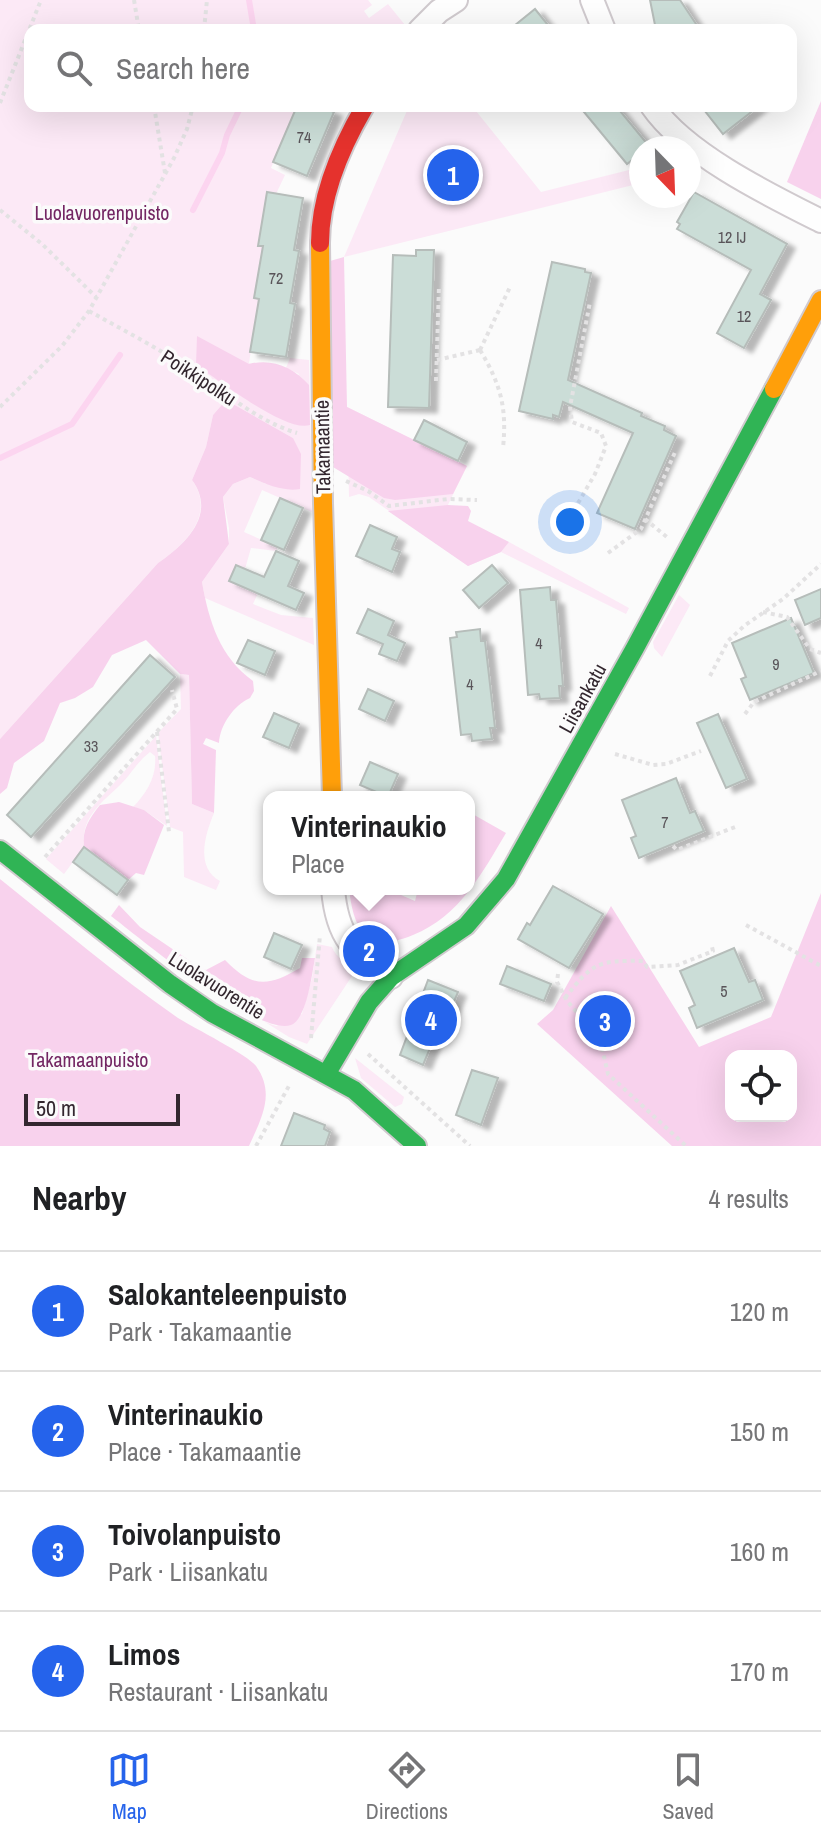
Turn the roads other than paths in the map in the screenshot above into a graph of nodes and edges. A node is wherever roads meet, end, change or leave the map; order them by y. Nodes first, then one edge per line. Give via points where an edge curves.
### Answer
1 (456, 0) edge
2 (592, 0) edge
3 (426, 24) edge
4 (602, 24) edge
5 (362, 112) edge
6 (658, 112) edge
7 (821, 221) edge
8 (821, 300) edge
9 (332, 791) edge
10 (0, 850) edge
11 (334, 895) edge
12 (391, 977) junction
13 (327, 1073) junction
14 (417, 1146) edge

1 - 3 street
2 - 4 street
5 - 9 street, Takamaantie via 327,189 320,235
6 - 7 street via 709,157
8 - 12 street, Liisankatu via 506,879 466,926
10 - 13 street, Luolavuorentie via 212,1013
11 - 12 street via 342,933 358,954
12 - 13 street, Liisankatu via 369,1002
13 - 14 street, Luolavuorentie

